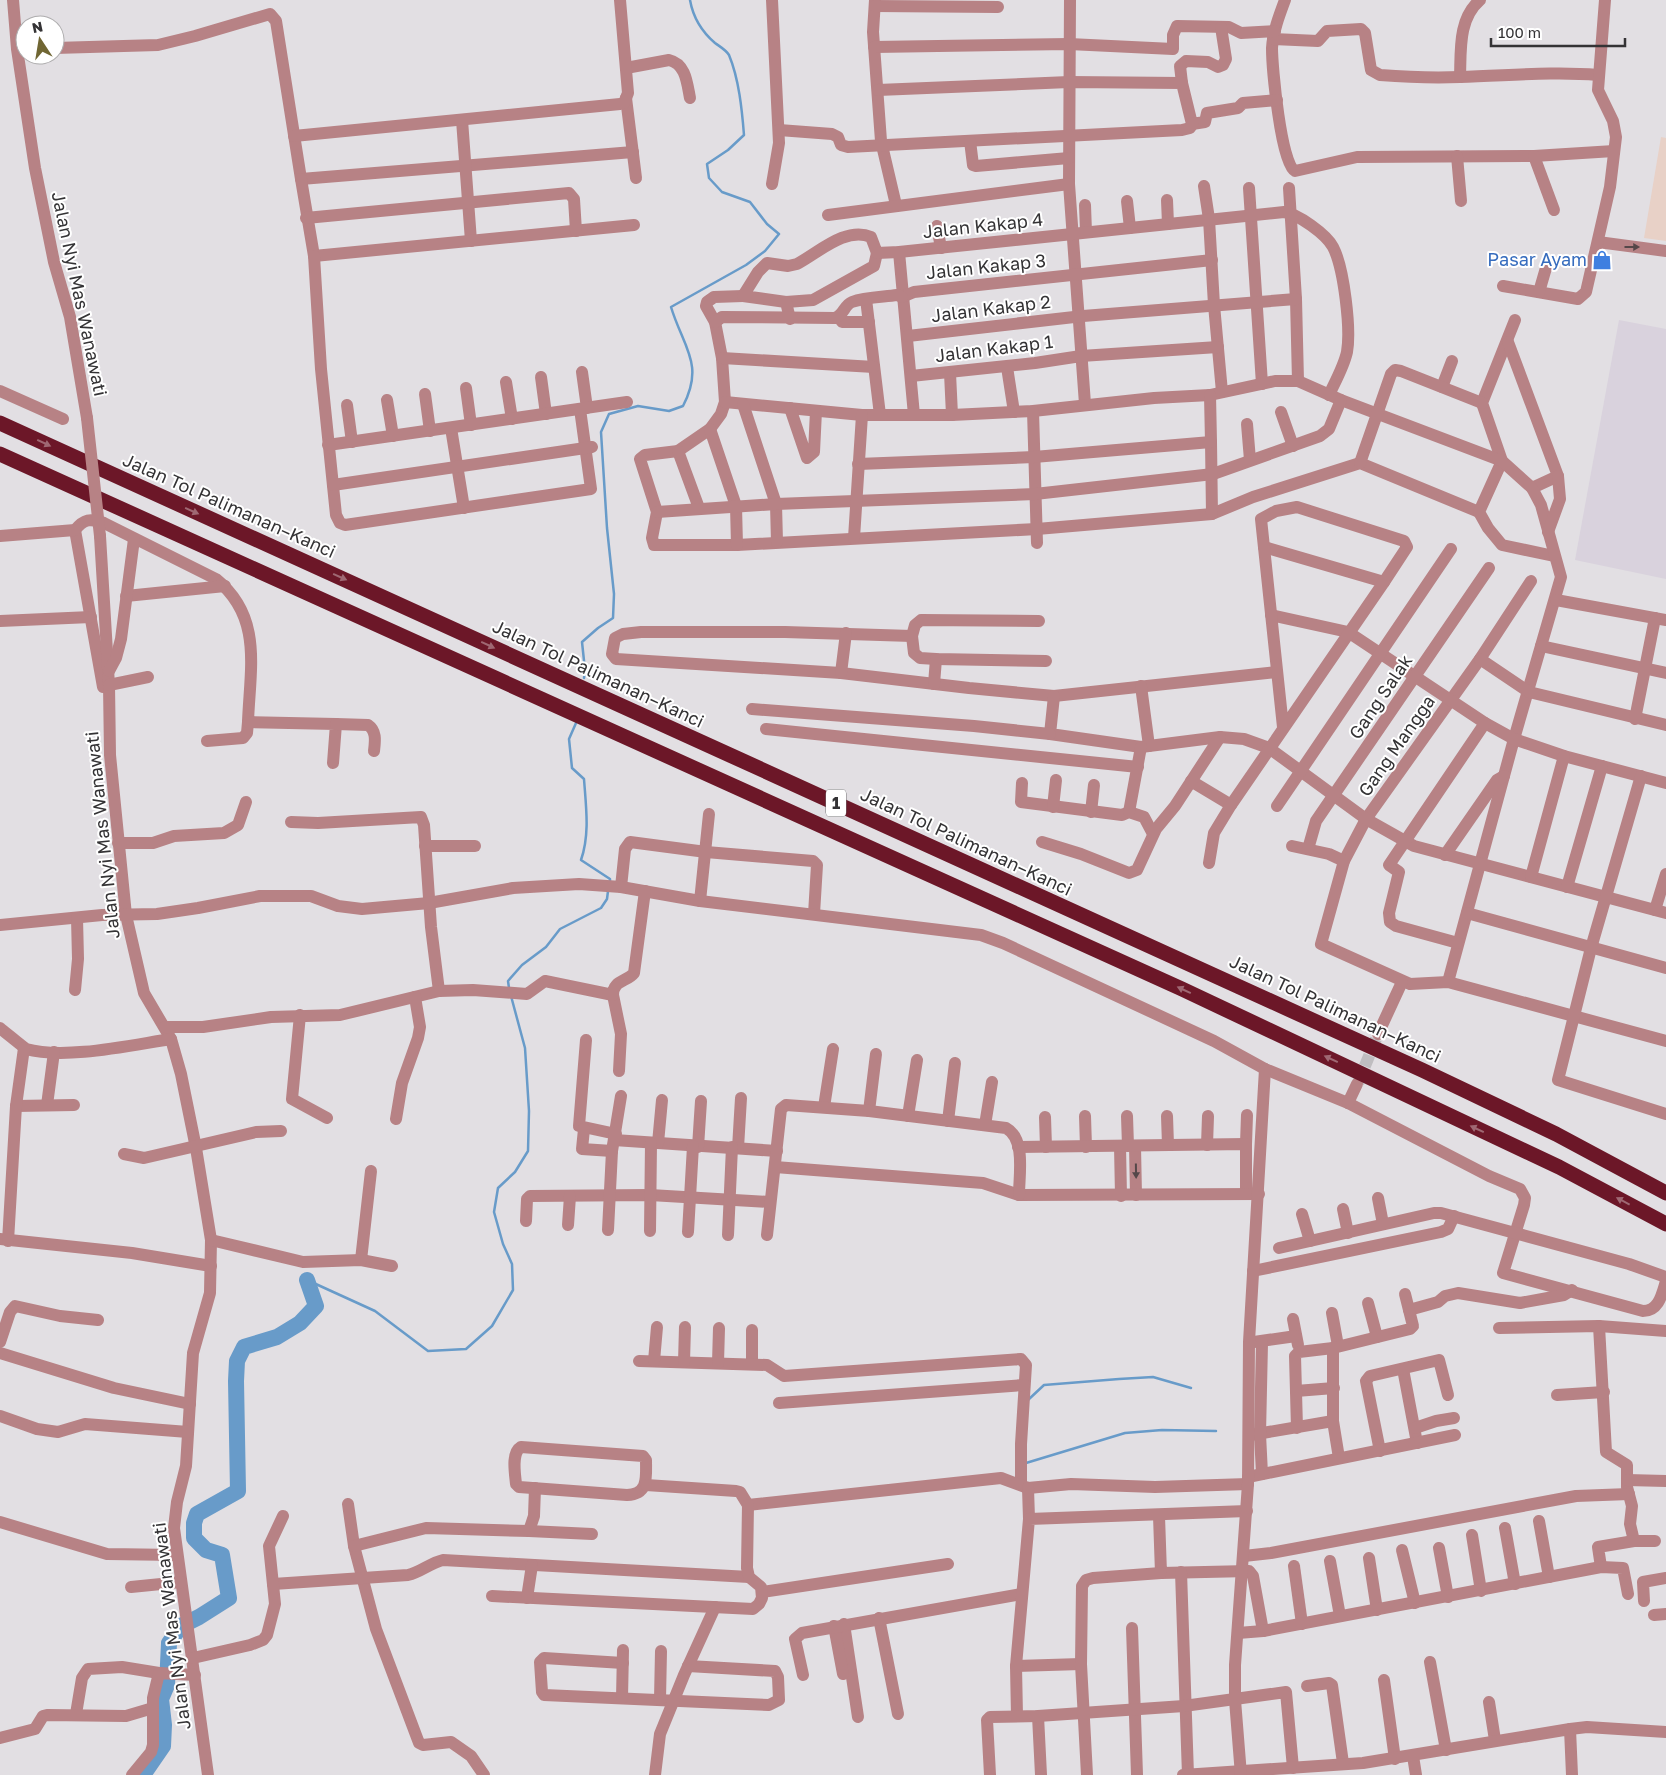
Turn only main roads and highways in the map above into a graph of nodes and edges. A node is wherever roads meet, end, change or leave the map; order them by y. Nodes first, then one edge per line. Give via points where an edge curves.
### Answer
1 (0, 423) edge
2 (0, 454) edge
3 (1666, 1193) edge
4 (1666, 1224) edge

1 -> 3 highway, Jalan Tol Palimanan–Kanci / 1 via 1413,1066 1556,1134
4 -> 2 highway, 1 via 1559,1167 1182,989

